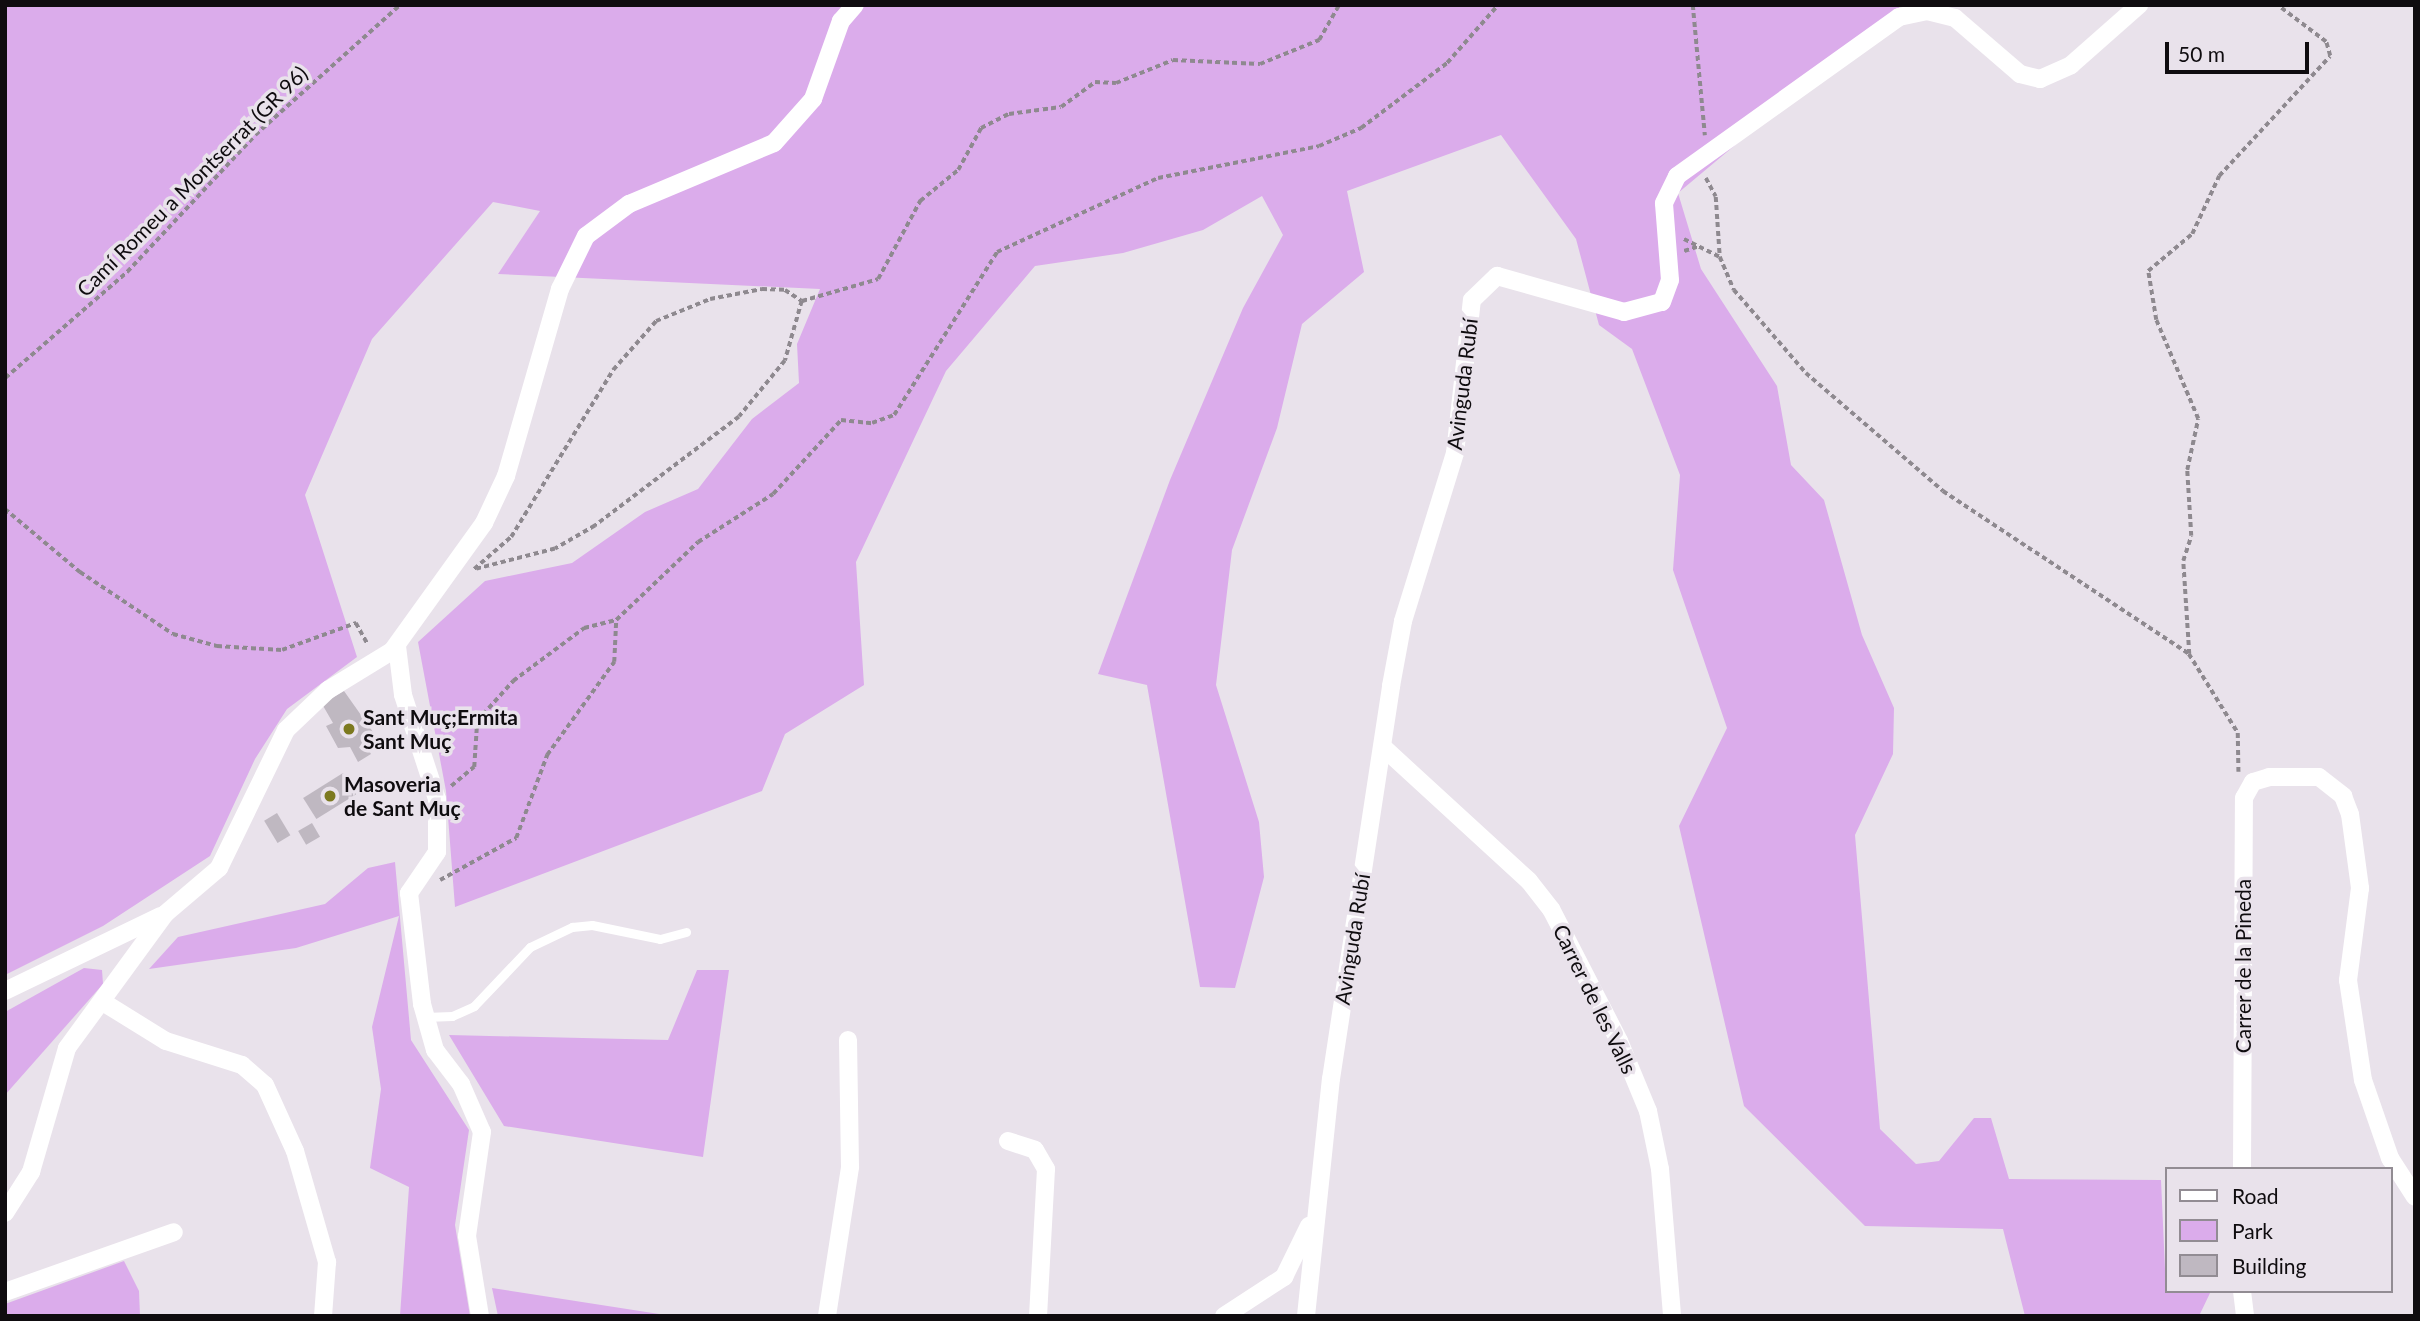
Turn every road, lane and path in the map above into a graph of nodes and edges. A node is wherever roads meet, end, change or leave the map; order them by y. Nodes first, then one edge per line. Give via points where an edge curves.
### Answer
1 (400, 5) edge
2 (855, 5) edge
3 (1339, 5) edge
4 (1498, 5) edge
5 (1693, 5) edge
6 (2139, 5) edge
7 (2277, 5) edge
8 (1706, 158) junction
9 (1664, 234) junction
10 (1720, 257) junction
11 (802, 301) junction
12 (5, 378) edge
13 (5, 509) edge
14 (477, 569) junction
15 (445, 577) junction
16 (616, 620) junction
17 (397, 646) junction
18 (2189, 654) junction
19 (372, 664) junction
20 (1385, 749) junction
21 (436, 793) junction
22 (2244, 798) junction
23 (409, 893) junction
24 (171, 908) junction
25 (685, 932) dead end
26 (5, 991) edge
27 (106, 1004) junction
28 (425, 1017) junction
29 (848, 1040) dead end
30 (1008, 1141) dead end
31 (2242, 1167) edge
32 (2415, 1197) edge
33 (5, 1213) edge
34 (1315, 1213) junction
35 (174, 1233) dead end
36 (5, 1292) edge
37 (2242, 1293) edge
38 (323, 1316) edge
39 (480, 1316) edge
40 (827, 1316) edge
41 (1038, 1316) edge
42 (1224, 1316) edge
43 (1306, 1316) edge
44 (1672, 1316) edge
45 (2245, 1316) edge

1 - 12 path, Camí Romeu a Montserrat (GR 96) via 256,135 127,272
2 - 15 street via 841,21 813,99 774,143 629,204 586,236 551,314 496,501
3 - 11 path via 1319,40 1260,64 1173,60 1116,83 1095,82 1061,107 1009,114 981,128 958,170 920,201 878,279
4 - 16 path via 1447,63 1361,128 1319,146 1158,178 997,252 894,415 872,423 841,420 773,494 698,541
5 - 8 path
6 - 8 street, Avinguda Rubí via 2071,65 2040,79 2020,74 1955,18 1927,11 1899,17
7 - 18 path via 2326,42 2330,56 2219,176 2192,234 2148,271 2156,320 2197,419 2187,470 2190,536 2183,561
8 - 9 street, Avinguda Rubí via 1668,190
8 - 10 path
9 - 10 path
9 - 20 street, Avinguda Rubí via 1670,293 1649,309 1624,312 1497,276 1472,300 1455,453 1403,621
10 - 18 path via 1734,290 1786,353 1903,458 1966,510
11 - 14 path via 785,361 739,417 585,532 522,560
11 - 14 path via 785,290 762,289 710,299 656,321 613,370 511,537
13 - 19 path via 80,572 173,634 217,646 282,650 356,623 366,630
14 - 15 path
15 - 17 street
16 - 21 path via 584,628 513,681 477,721 474,767
16 - 23 path via 614,662 547,755 516,838
17 - 19 street
17 - 21 street via 402,695
18 - 22 path via 2238,733
19 - 24 street via 328,690 286,730 231,849 209,879
20 - 34 street, Avinguda Rubí
20 - 44 street, Carrer de les Valls via 1529,881 1551,909 1619,1041 1648,1111 1660,1169
21 - 23 street via 437,852
22 - 31 street, Carrer de la Pineda
22 - 32 street via 2253,782 2269,777 2319,777 2343,796 2350,814 2360,888 2348,980 2363,1080 2390,1158
23 - 28 street
24 - 26 street
24 - 27 street
25 - 28 lane via 660,939 592,925 572,927 530,947 474,1006 452,1016
27 - 33 street via 67,1048 30,1171
27 - 38 street via 166,1041 242,1065 265,1085 295,1152 327,1262
28 - 39 street via 482,1132 467,1236
29 - 40 street via 850,1167
30 - 41 street via 1035,1150 1046,1170
34 - 42 street via 1284,1277
34 - 43 street, Avinguda Rubí
35 - 36 street
37 - 45 street

